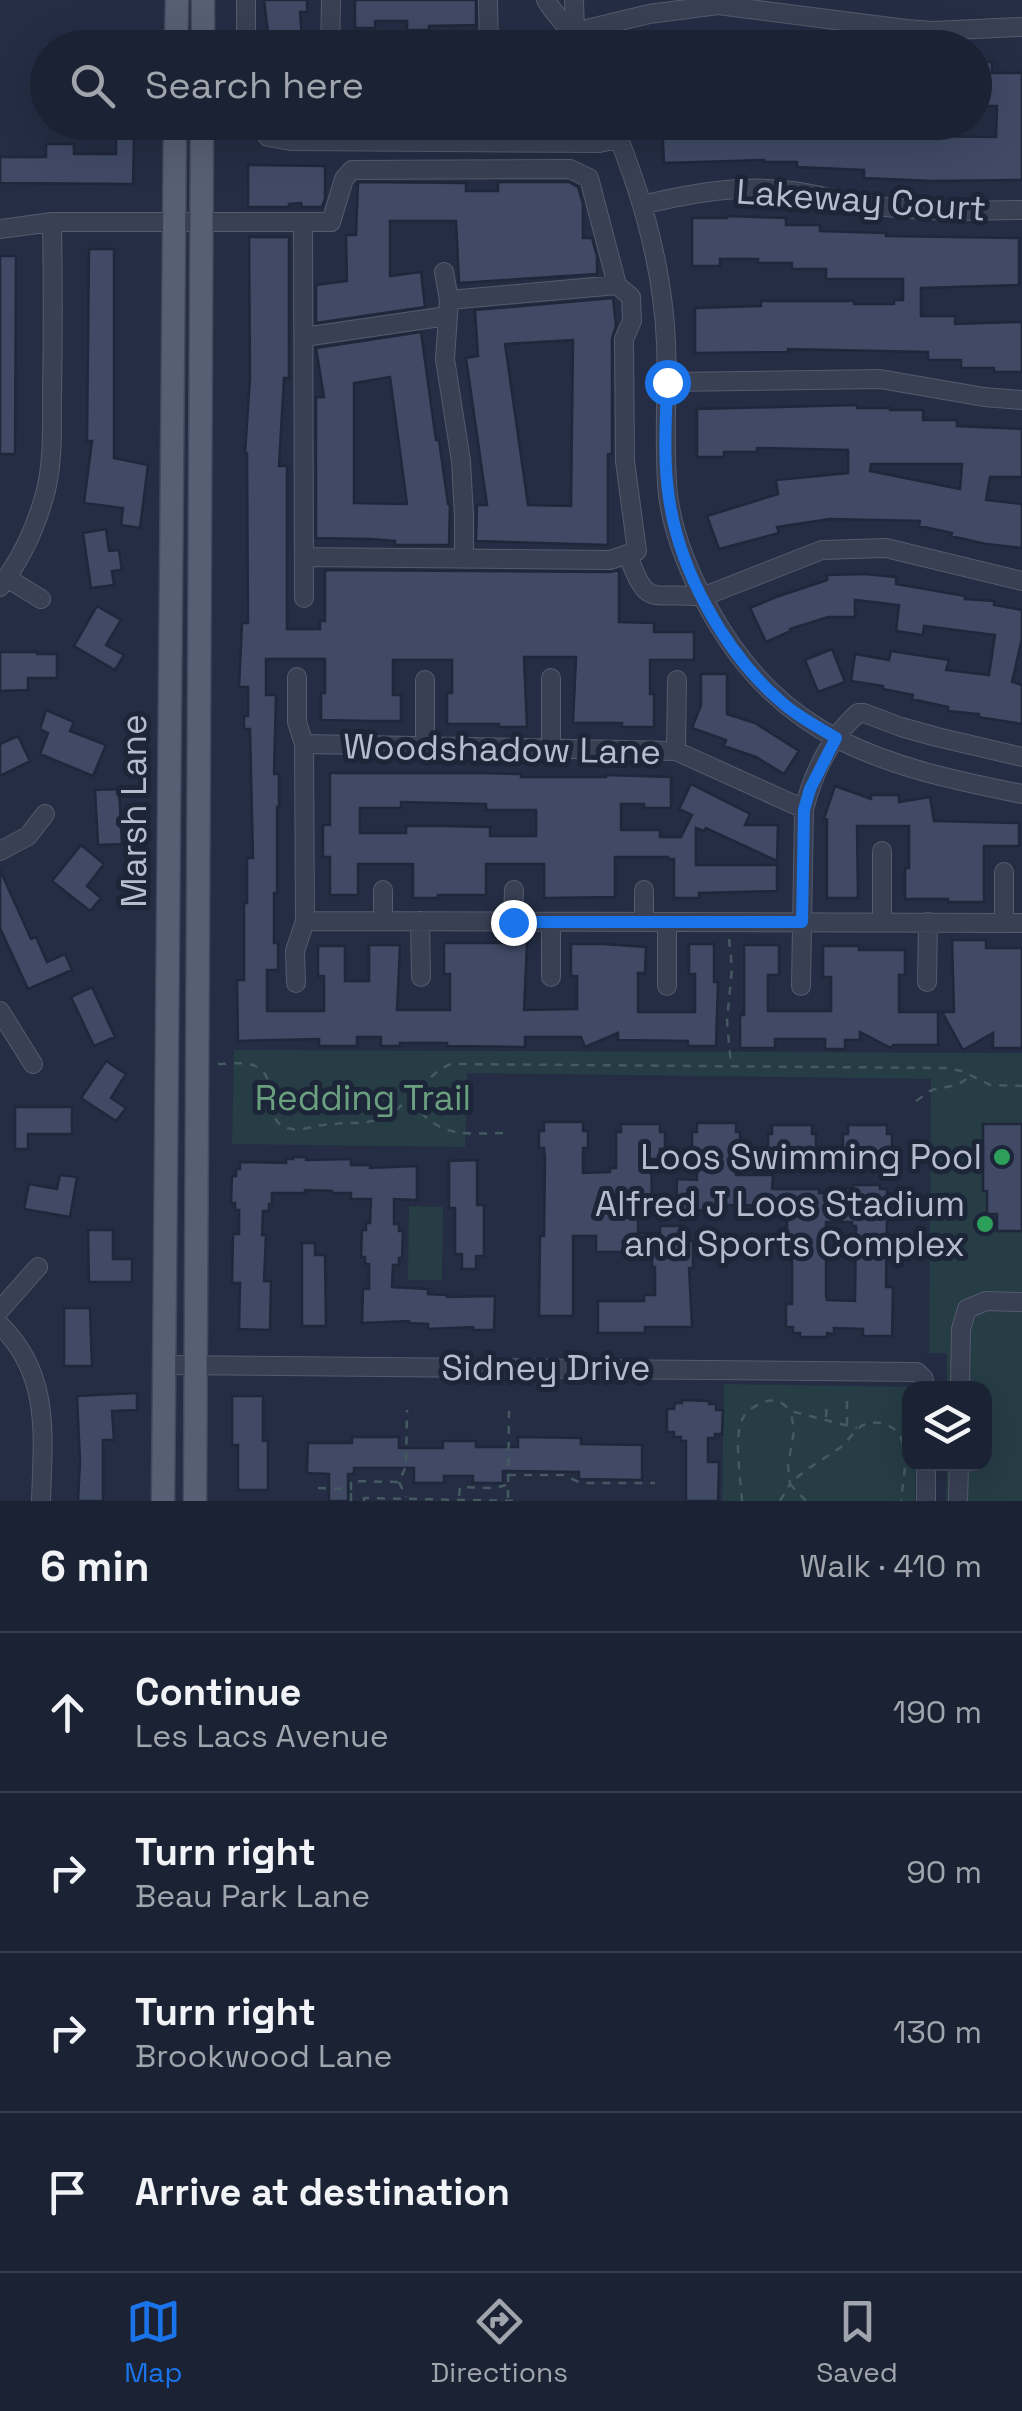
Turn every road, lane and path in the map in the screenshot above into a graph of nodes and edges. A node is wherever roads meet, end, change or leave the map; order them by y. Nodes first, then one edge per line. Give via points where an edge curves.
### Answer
1 (246, 0) edge
2 (331, 0) edge
3 (488, 0) edge
4 (546, 0) edge
5 (574, 0) edge
6 (203, 6) edge
7 (177, 7) edge
8 (1020, 27) edge
9 (246, 30) edge
10 (330, 30) edge
11 (489, 30) edge
12 (569, 30) edge
13 (577, 30) edge
14 (605, 30) edge
15 (919, 30) edge
16 (919, 30) edge
17 (175, 140) edge
18 (202, 140) edge
19 (285, 140) edge
20 (603, 140) edge
21 (618, 140) edge
22 (642, 205) junction
23 (1022, 210) edge
24 (52, 222) junction
25 (173, 222) junction
26 (202, 222) junction
27 (303, 222) junction
28 (0, 228) edge
29 (444, 272) dead end
30 (617, 285) junction
31 (448, 308) junction
32 (304, 338) junction
33 (667, 382) junction
34 (1022, 400) edge
35 (628, 554) junction
36 (304, 557) junction
37 (464, 559) junction
38 (1022, 581) edge
39 (4, 582) edge
40 (702, 596) junction
41 (304, 598) dead end
42 (41, 599) dead end
43 (297, 678) dead end
44 (551, 678) dead end
45 (425, 680) dead end
46 (677, 680) dead end
47 (836, 738) junction
48 (304, 744) junction
49 (424, 746) junction
50 (551, 748) junction
51 (676, 751) junction
52 (1022, 757) edge
53 (1022, 794) edge
54 (804, 810) junction
55 (45, 814) dead end
56 (0, 851) edge
57 (882, 851) dead end
58 (1004, 872) dead end
59 (383, 890) dead end
60 (514, 890) dead end
61 (644, 890) dead end
62 (305, 921) junction
63 (384, 921) junction
64 (420, 921) junction
65 (513, 922) junction
66 (551, 922) junction
67 (644, 922) junction
68 (667, 922) junction
69 (730, 922) junction
70 (802, 922) junction
71 (882, 922) junction
72 (928, 922) junction
73 (1013, 923) edge
74 (421, 976) dead end
75 (551, 976) dead end
76 (927, 982) dead end
77 (296, 983) dead end
78 (667, 986) dead end
79 (802, 986) dead end
80 (0, 1011) edge
81 (32, 1064) dead end
82 (213, 1064) dead end
83 (731, 1066) junction
84 (968, 1076) junction
85 (1022, 1086) edge
86 (410, 1099) junction
87 (916, 1101) dead end
88 (511, 1133) dead end
89 (38, 1267) dead end
90 (1022, 1302) edge
91 (0, 1310) edge
92 (0, 1325) edge
93 (164, 1365) junction
94 (194, 1366) junction
95 (960, 1380) edge
96 (924, 1381) edge
97 (929, 1381) edge
98 (827, 1401) dead end
99 (847, 1401) dead end
100 (406, 1410) dead end
101 (790, 1411) junction
102 (509, 1412) dead end
103 (826, 1419) junction
104 (847, 1425) junction
105 (858, 1428) junction
106 (926, 1471) edge
107 (958, 1471) edge
108 (508, 1475) junction
109 (399, 1482) junction
110 (655, 1484) dead end
111 (790, 1484) junction
112 (508, 1485) junction
113 (318, 1488) dead end
114 (351, 1489) junction
115 (406, 1498) junction
116 (459, 1499) edge
117 (474, 1500) edge
118 (508, 1500) edge
119 (41, 1501) edge
120 (163, 1501) edge
121 (195, 1501) edge
122 (351, 1501) edge
123 (364, 1501) edge
124 (520, 1501) edge
125 (742, 1501) edge
126 (780, 1501) edge
127 (806, 1501) edge
128 (901, 1501) edge
129 (926, 1501) edge
130 (958, 1501) edge

1 - 9 street
2 - 10 street
3 - 11 street
4 - 12 street
5 - 13 street
6 - 7 street
8 - 16 street
14 - 15 street via 649,14 718,5
17 - 25 main road, Marsh Lane
18 - 26 main road, Marsh Lane
19 - 20 street
21 - 22 street
22 - 23 street, Lakeway Court via 760,188 886,207
22 - 33 street via 661,294
24 - 25 street
24 - 28 street
24 - 39 street via 47,487
25 - 26 street
25 - 93 main road, Marsh Lane
26 - 27 street
26 - 94 main road, Marsh Lane
27 - 30 street via 331,222 352,170 570,169 590,178
27 - 32 street
29 - 31 street
30 - 31 street
30 - 35 street via 631,296 632,320 624,339 625,460 638,551
31 - 32 street
31 - 37 street via 446,359 461,461
32 - 36 street
33 - 34 street via 880,379
33 - 40 street via 669,500
35 - 37 street via 610,560
35 - 40 street via 647,592
36 - 37 street
36 - 41 street
38 - 40 street via 886,548 822,550
39 - 42 street
40 - 47 street via 766,688
43 - 48 street
44 - 50 street
45 - 49 street
46 - 51 street
47 - 52 street via 864,713
47 - 53 street via 912,770
47 - 54 street
48 - 49 street, Woodshadow Lane
48 - 62 street, Woodshadow Lane
49 - 50 street, Woodshadow Lane
50 - 51 street, Woodshadow Lane
51 - 54 street, Woodshadow Lane
54 - 70 street
55 - 56 street via 28,836
57 - 71 street
58 - 73 street
59 - 63 street
60 - 65 street
61 - 67 street
62 - 63 street
62 - 77 street, Woodshadow Lane via 295,951
63 - 64 street
64 - 65 street
64 - 74 street
65 - 66 street
66 - 67 street
66 - 75 street
67 - 68 street
68 - 69 street
68 - 78 street
69 - 70 street
69 - 83 path
70 - 71 street
70 - 79 street
71 - 72 street
72 - 73 street
72 - 76 street
80 - 81 street
82 - 86 path via 259,1067 270,1082 275,1119 288,1129 372,1121
83 - 84 path via 945,1068
83 - 86 path via 452,1064
84 - 85 path
84 - 87 path
86 - 88 path via 438,1127
89 - 91 street
90 - 95 street via 967,1308
92 - 119 street via 24,1355 40,1396
93 - 94 street, Sidney Drive
93 - 120 main road, Marsh Lane
94 - 96 street, Sidney Drive via 917,1372
94 - 121 main road, Marsh Lane
95 - 97 street, Sidney Drive via 938,1372
98 - 103 path
99 - 104 path
100 - 109 path via 406,1466
101 - 103 path
101 - 111 path
101 - 125 path via 771,1400 743,1416
102 - 108 path
103 - 104 path
104 - 105 path
105 - 111 path
105 - 128 path via 881,1422 898,1430 905,1450
106 - 129 street
107 - 130 street
108 - 110 path
108 - 112 path
109 - 114 path via 351,1481
109 - 115 path
111 - 126 path
111 - 127 path
112 - 116 path via 460,1487
112 - 118 path
113 - 114 path
114 - 122 path
115 - 116 path
115 - 123 path
116 - 117 path
117 - 118 path
118 - 124 path

